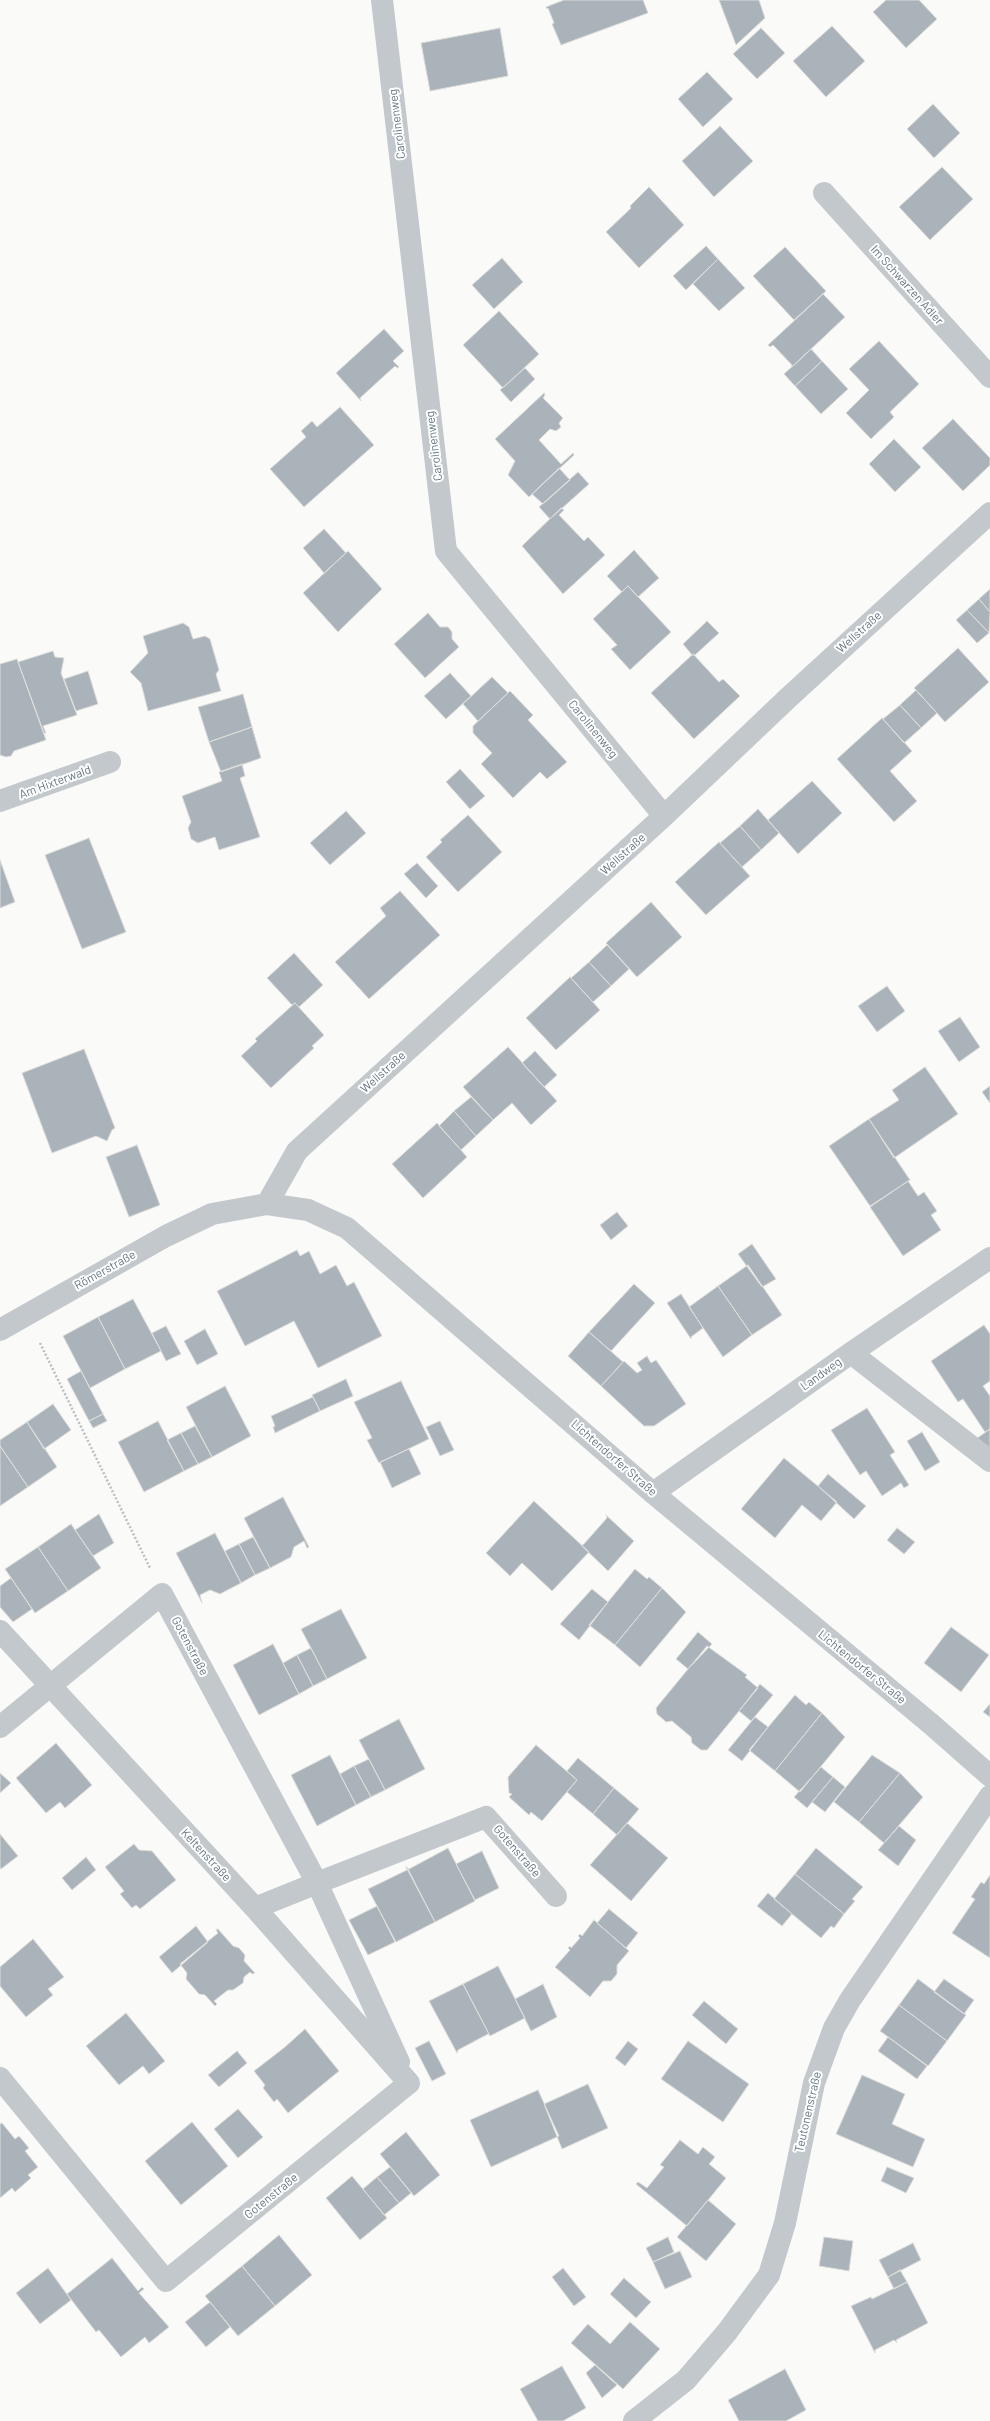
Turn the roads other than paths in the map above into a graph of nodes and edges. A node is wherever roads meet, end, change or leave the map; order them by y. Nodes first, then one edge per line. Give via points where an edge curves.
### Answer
1 (382, 0) edge
2 (824, 193) dead end
3 (990, 377) edge
4 (990, 513) edge
5 (110, 762) dead end
6 (0, 801) edge
7 (664, 816) junction
8 (267, 1204) junction
9 (212, 1214) joint
10 (990, 1258) edge
11 (0, 1330) edge
12 (851, 1353) junction
13 (990, 1461) edge
14 (653, 1493) junction
15 (0, 1631) edge
16 (49, 1685) junction
17 (0, 1726) edge
18 (990, 1776) edge
19 (990, 1796) edge
20 (317, 1883) junction
21 (556, 1896) dead end
22 (255, 1908) junction
23 (0, 2078) edge
24 (409, 2083) junction
25 (634, 2421) edge

1 - 7 street, Carolinenweg via 446,551
2 - 3 street, Im Schwarzen Adler
4 - 7 street, Wellstraße via 788,698
5 - 6 street, Am Hixterwald
7 - 8 street, Wellstraße via 297,1151
8 - 9 street, Lichtendorfer Straße
8 - 14 street, Lichtendorfer Straße via 308,1210 347,1228
9 - 11 street, Römerstraße via 166,1236
10 - 12 street, Landweg
12 - 13 street
12 - 14 street, Landweg
14 - 18 street, Lichtendorfer Straße
15 - 16 street, Keltenstraße
16 - 17 street
16 - 20 street, Gotenstraße via 162,1594
16 - 22 street, Keltenstraße
19 - 25 street, Teutonenstraße via 850,2000 834,2028 814,2083 785,2223 769,2275 727,2332 686,2380
20 - 21 street, Gotenstraße via 486,1817
20 - 22 street, Gotenstraße
20 - 24 street, Gotenstraße
22 - 24 street, Keltenstraße
23 - 24 street, Gotenstraße via 166,2281

